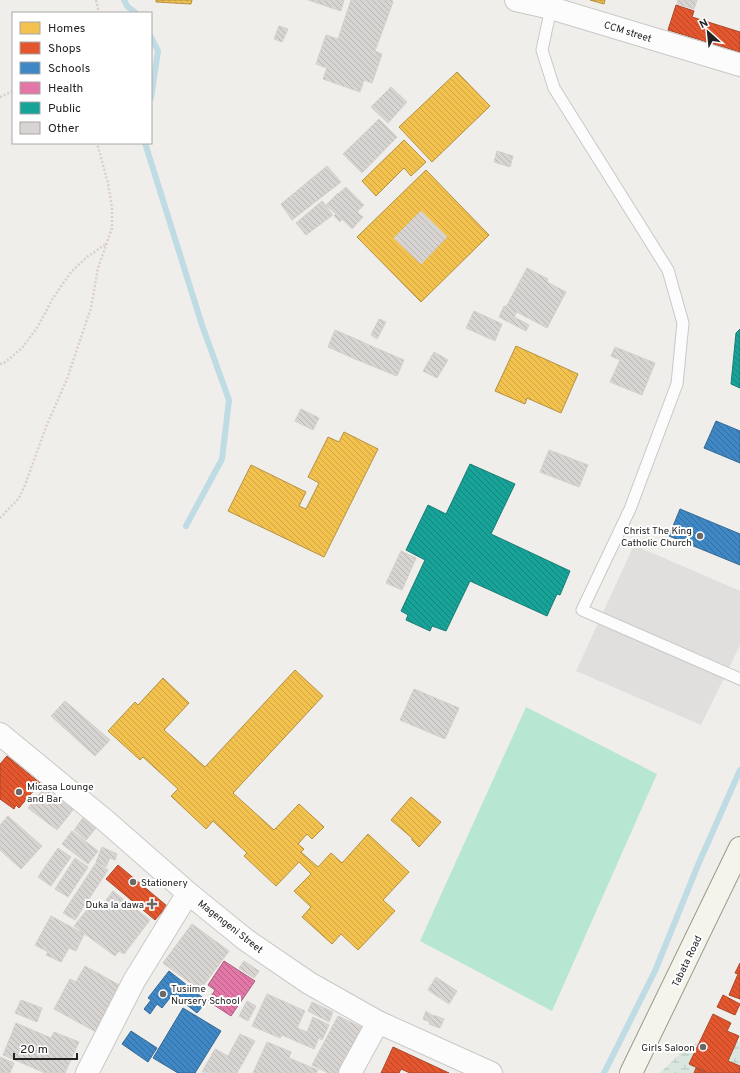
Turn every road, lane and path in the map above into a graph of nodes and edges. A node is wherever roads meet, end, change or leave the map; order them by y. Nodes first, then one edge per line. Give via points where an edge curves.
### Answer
1 (96, 0) edge
2 (516, 0) edge
3 (552, 4) edge
4 (99, 12) edge
5 (740, 65) edge
6 (12, 91) edge
7 (0, 97) edge
8 (97, 144) edge
9 (106, 244) junction
10 (0, 364) edge
11 (0, 518) edge
12 (740, 679) edge
13 (0, 734) edge
14 (740, 848) edge
15 (188, 893) junction
16 (378, 1022) junction
17 (87, 1073) edge
18 (350, 1073) edge
19 (491, 1073) edge
20 (631, 1073) edge

1 - 4 path
2 - 3 street, CCM street
3 - 5 street, CCM street
3 - 12 lane via 542,50 554,88 668,270 683,323 677,384 630,509 582,610
6 - 7 path
8 - 9 path via 112,208 112,228
9 - 10 path via 87,257 72,272 22,348
9 - 11 path via 98,268 91,308 67,379 19,498
13 - 15 street, Magengeni Street
14 - 20 main road, Tabata Road
15 - 16 street, Magengeni Street via 246,940 309,983
15 - 17 street via 134,981
16 - 18 street
16 - 19 street, Magengeni Street

